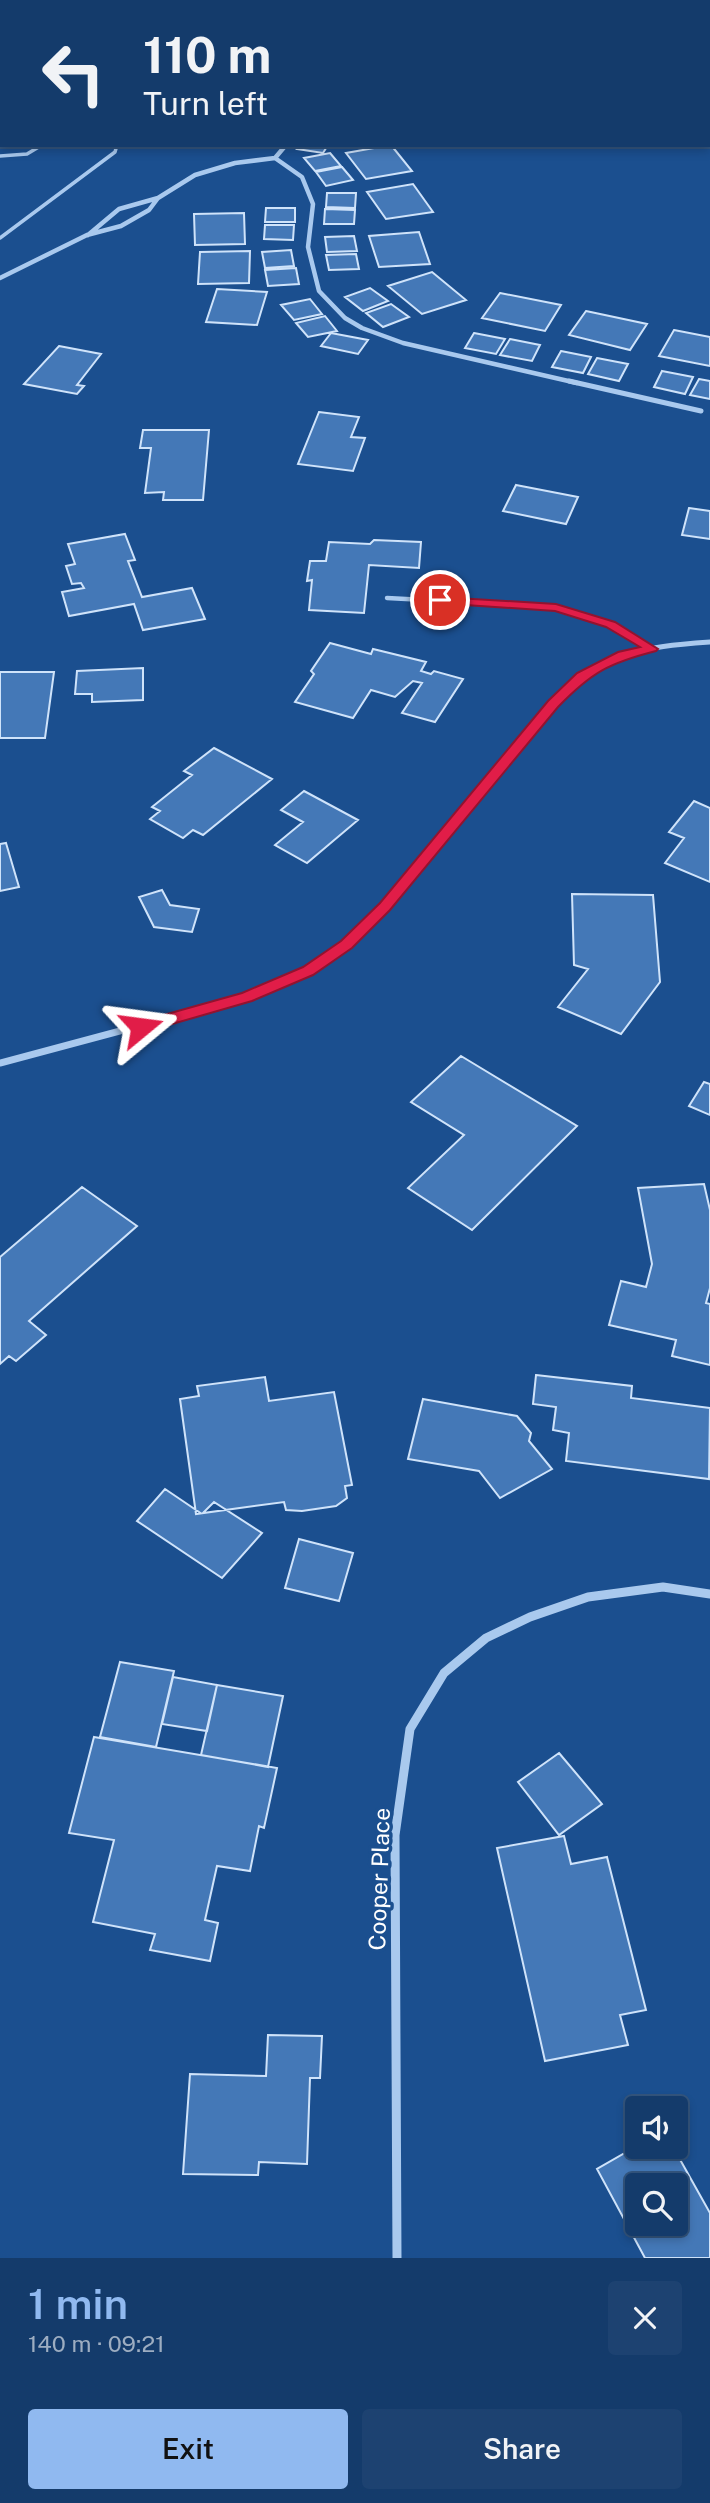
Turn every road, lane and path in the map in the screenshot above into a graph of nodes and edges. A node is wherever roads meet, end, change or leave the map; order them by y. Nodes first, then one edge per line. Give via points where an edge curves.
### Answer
1 (39, 147) edge
2 (116, 147) edge
3 (284, 147) edge
4 (0, 156) edge
5 (275, 158) junction
6 (158, 198) junction
7 (88, 235) junction
8 (0, 238) edge
9 (0, 278) edge
10 (701, 411) dead end
11 (387, 598) dead end
12 (710, 642) edge
13 (651, 649) junction
14 (0, 1063) edge
15 (710, 1594) edge
16 (397, 2258) edge

1 - 4 lane via 27,154
2 - 8 lane
3 - 5 street
5 - 6 street via 195,175
5 - 10 street via 302,177 313,204 308,247 319,291 345,318 403,343
6 - 7 street via 149,210 121,226
6 - 7 street via 133,201 104,216
7 - 9 street
11 - 13 lane via 556,607 611,624
12 - 13 street
13 - 14 street via 623,655 581,676 544,714 385,906 346,944 308,971 247,998
15 - 16 street, Cooper Place via 663,1587 588,1597 530,1617 486,1638 444,1673 410,1729 395,1835

